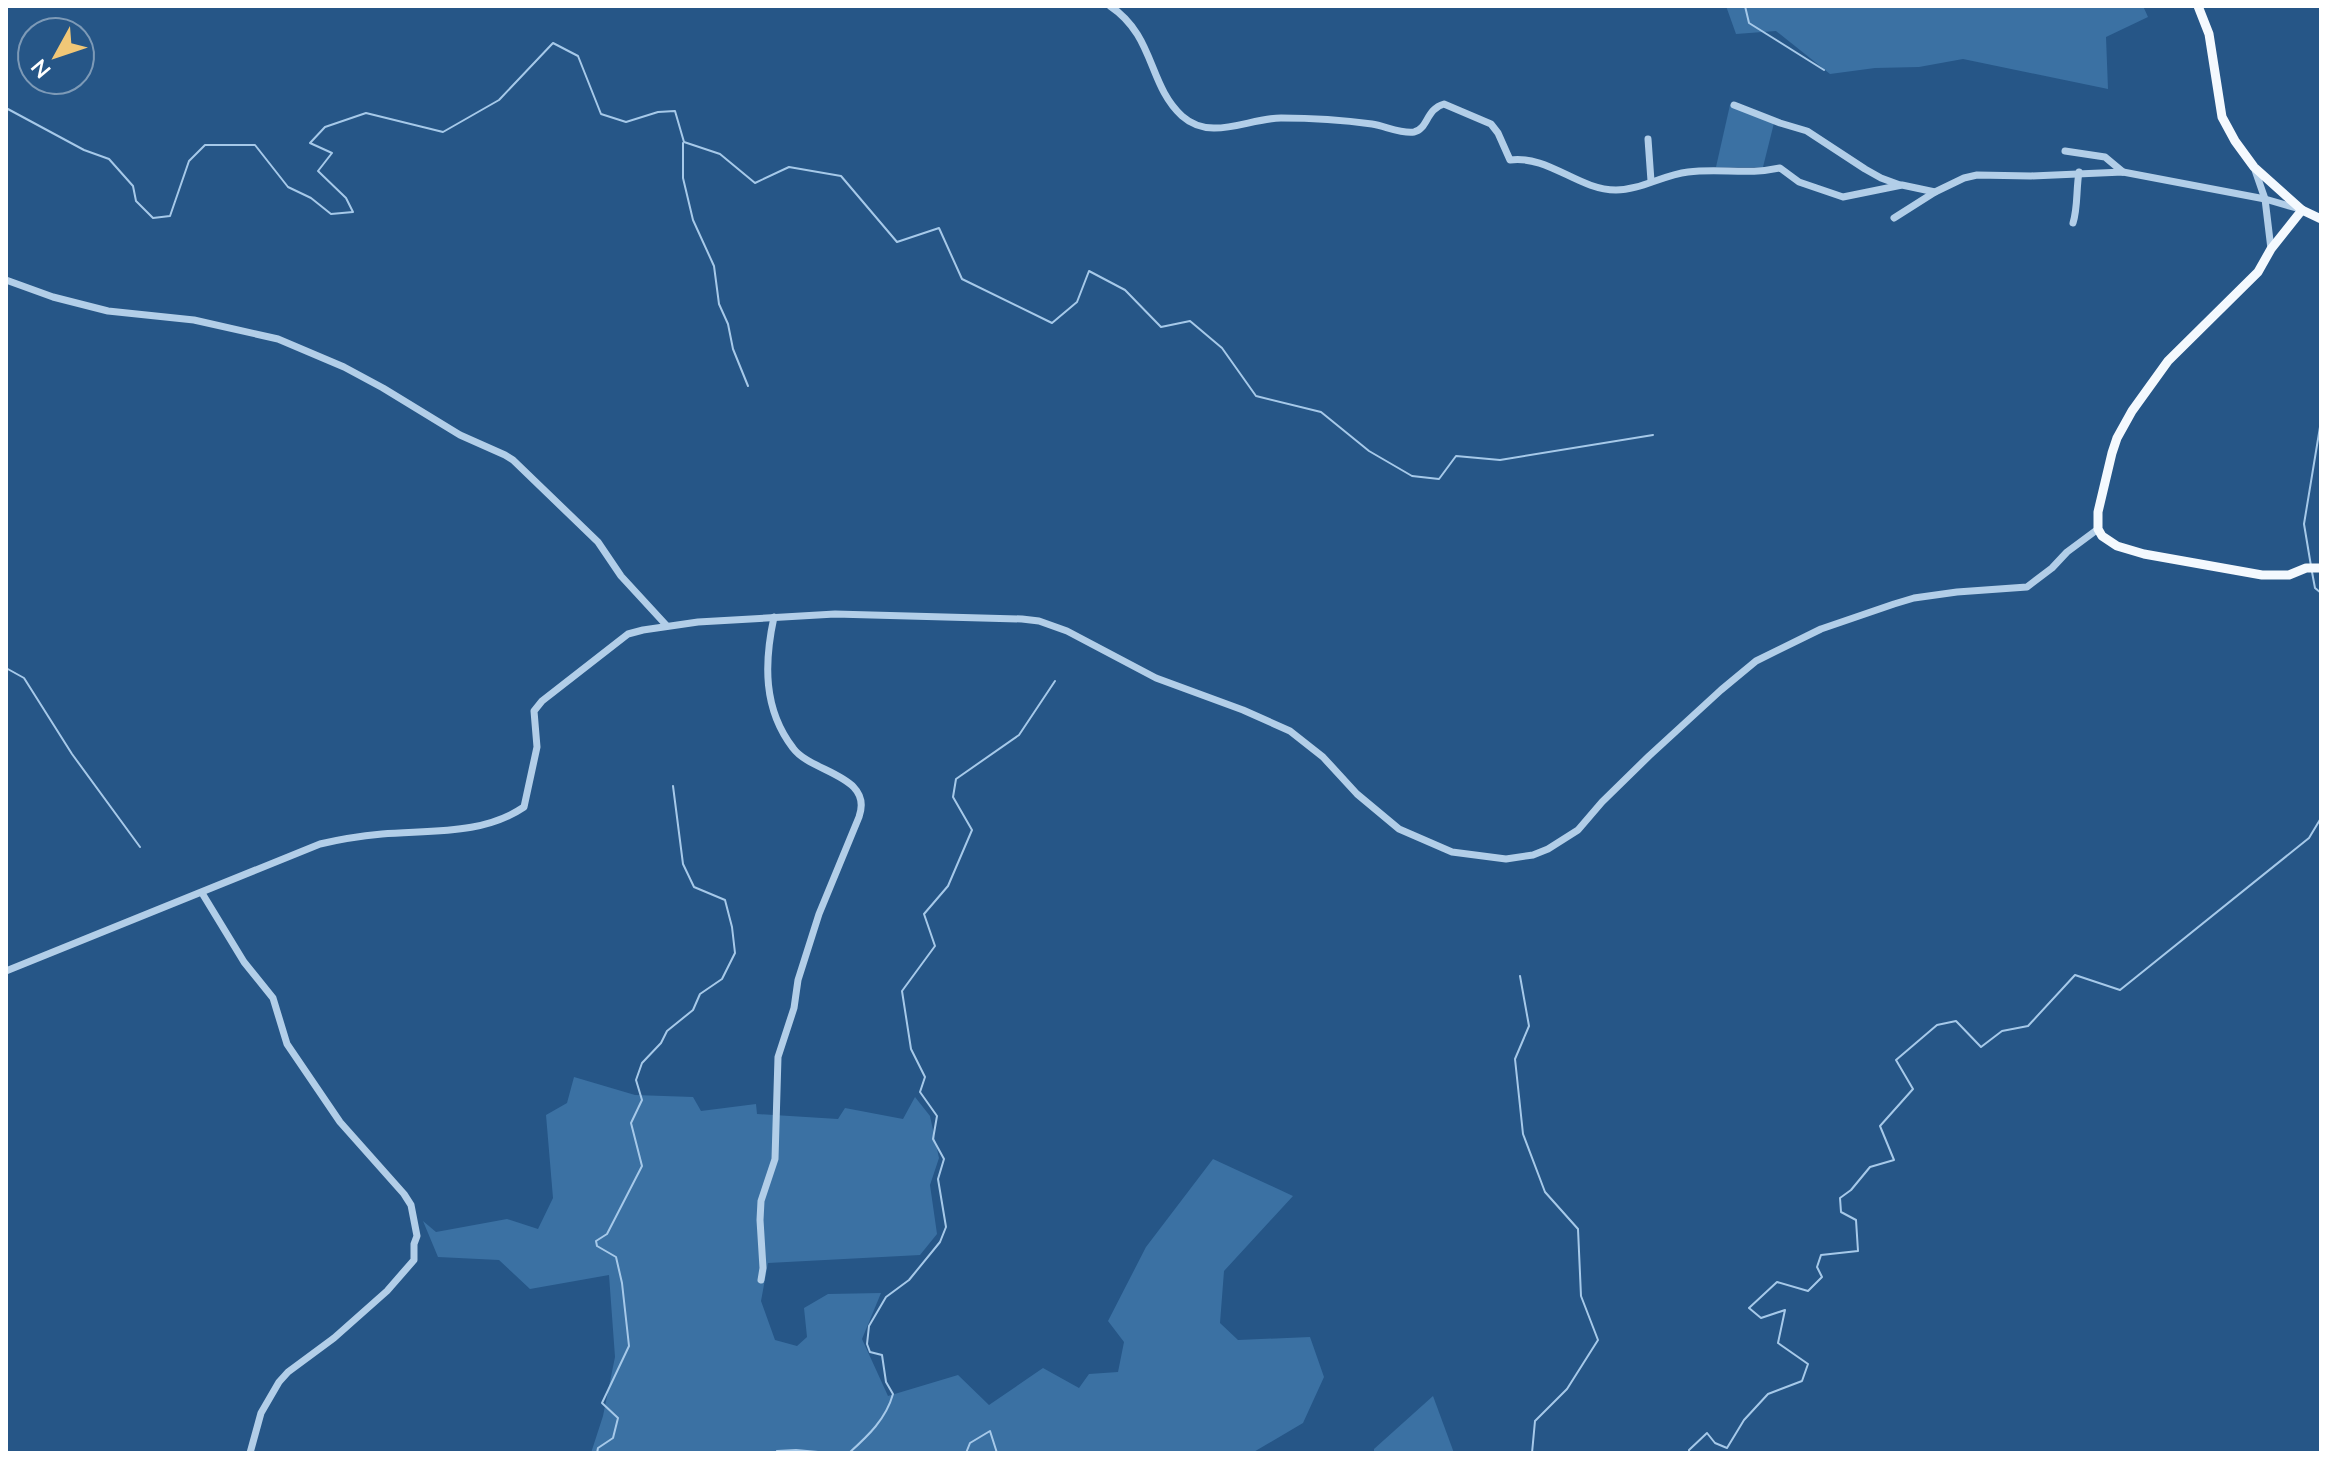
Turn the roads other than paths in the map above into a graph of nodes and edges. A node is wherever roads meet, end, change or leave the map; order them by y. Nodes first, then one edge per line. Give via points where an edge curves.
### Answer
1 (1110, 6) edge
2 (2198, 6) edge
3 (1734, 105) dead end
4 (1648, 139) dead end
5 (2065, 151) dead end
6 (2254, 167) junction
7 (2079, 172) junction
8 (2123, 172) junction
9 (1651, 181) junction
10 (1902, 185) junction
11 (1935, 192) junction
12 (2265, 199) junction
13 (2302, 210) junction
14 (1894, 218) dead end
15 (2321, 219) edge
16 (2073, 223) dead end
17 (2271, 249) junction
18 (6, 280) edge
19 (2098, 529) junction
20 (2319, 568) edge
21 (774, 617) junction
22 (667, 626) junction
23 (202, 893) junction
24 (186, 899) junction
25 (213, 910) junction
26 (6, 971) edge
27 (761, 1280) dead end
28 (250, 1453) edge

1 - 9 street via 1135,27 1174,107 1199,126 1213,129 1283,118 1412,132 1433,108 1444,104 1491,124 1510,160 1525,158 1590,186 1615,190
2 - 6 main road via 2209,34 2222,117
3 - 10 street via 1807,131 1865,169
4 - 9 street
5 - 8 street via 2105,157
6 - 12 street
6 - 13 main road
7 - 8 street
7 - 11 street via 1977,175
7 - 16 street
8 - 12 street
9 - 10 street via 1689,171 1780,168 1799,182 1843,197
10 - 11 street
11 - 14 street
12 - 13 street
12 - 17 street
13 - 15 main road
13 - 17 main road
17 - 19 main road via 2258,272 2168,361 2132,411 2112,453
18 - 22 street via 108,311 194,320 278,339 344,367 513,460 598,542
19 - 20 main road via 2117,546 2144,554 2262,575
19 - 21 street via 2027,587 1894,604 1821,629 1756,661 1649,756 1578,830 1548,849 1506,859 1452,852 1399,829 1290,731 1156,678 1039,621 862,614
21 - 22 street
21 - 27 street via 767,683 778,725 804,760 854,786 862,805 819,914 778,1057 775,1159 760,1211
22 - 23 street via 628,634 542,701 534,711 537,747 524,807 505,818 465,829 357,836 320,844
23 - 24 street
23 - 25 street
24 - 25 street
24 - 26 street
25 - 28 street via 273,998 287,1044 345,1128 411,1205 417,1236 414,1260 387,1291 279,1382 261,1413

